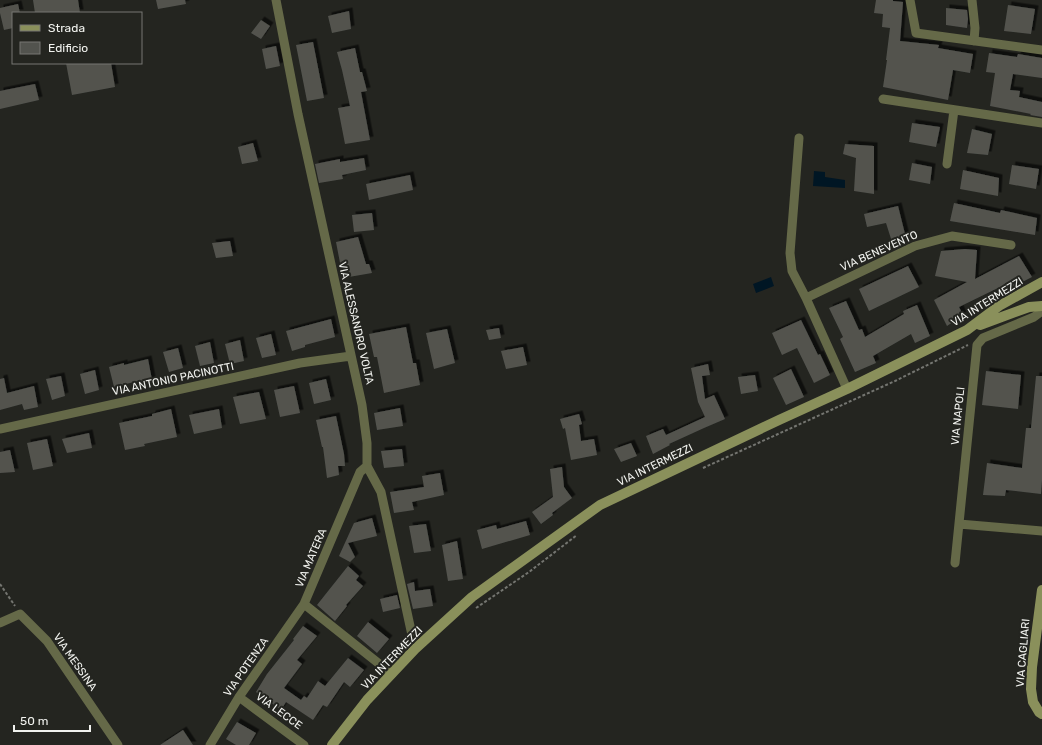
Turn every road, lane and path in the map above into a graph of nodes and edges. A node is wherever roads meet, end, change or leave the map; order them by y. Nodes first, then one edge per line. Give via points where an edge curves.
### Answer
1 (276, 0) edge
2 (910, 0) edge
3 (972, 0) edge
4 (974, 41) junction
5 (1042, 46) edge
6 (1042, 50) edge
7 (883, 100) dead end
8 (954, 110) junction
9 (1042, 123) edge
10 (799, 138) dead end
11 (947, 164) dead end
12 (1011, 245) dead end
13 (1042, 282) edge
14 (806, 298) junction
15 (1042, 306) edge
16 (1042, 311) edge
17 (967, 330) junction
18 (983, 338) junction
19 (351, 356) junction
20 (846, 389) junction
21 (0, 429) edge
22 (367, 466) junction
23 (702, 469) dead end
24 (959, 524) junction
25 (1042, 531) edge
26 (577, 535) dead end
27 (955, 563) dead end
28 (0, 584) edge
29 (1042, 590) edge
30 (304, 604) junction
31 (476, 608) dead end
32 (20, 614) junction
33 (0, 623) edge
34 (415, 649) junction
35 (392, 674) junction
36 (239, 697) junction
37 (1042, 714) edge
38 (118, 745) edge
39 (210, 745) edge
40 (304, 745) edge
41 (332, 745) edge

1 - 19 street, VIA ALESSANDRO VOLTA
2 - 4 street via 916,33
3 - 4 street
4 - 6 street
5 - 6 street
7 - 8 street
8 - 9 street
8 - 11 street
10 - 14 street via 790,253 792,271
12 - 14 street, VIA BENEVENTO via 952,236 916,246
13 - 17 street, VIA INTERMEZZI via 999,306
14 - 20 street
15 - 17 street via 1028,307
16 - 18 street via 1034,317
17 - 20 street, VIA INTERMEZZI
18 - 23 path
18 - 24 street, VIA NAPOLI via 977,345
19 - 21 street, VIA ANTONIO PACINOTTI via 300,363
19 - 22 street, VIA ALESSANDRO VOLTA via 362,404
20 - 34 street, VIA INTERMEZZI via 600,505 472,597
22 - 30 street, VIA MATERA via 360,472
22 - 34 street, VIA ALESSANDRO VOLTA via 381,492
24 - 25 street
24 - 27 street, VIA NAPOLI
26 - 31 path
28 - 32 path
29 - 37 street, VIA CAGLIARI via 1031,689 1033,702
30 - 35 street, VIA MATERA
30 - 36 street, VIA POTENZA
32 - 33 street
32 - 38 street, VIA MESSINA via 47,641
34 - 35 street, VIA INTERMEZZI
35 - 41 street, VIA INTERMEZZI
36 - 39 street, VIA POTENZA
36 - 40 street, VIA LECCE

